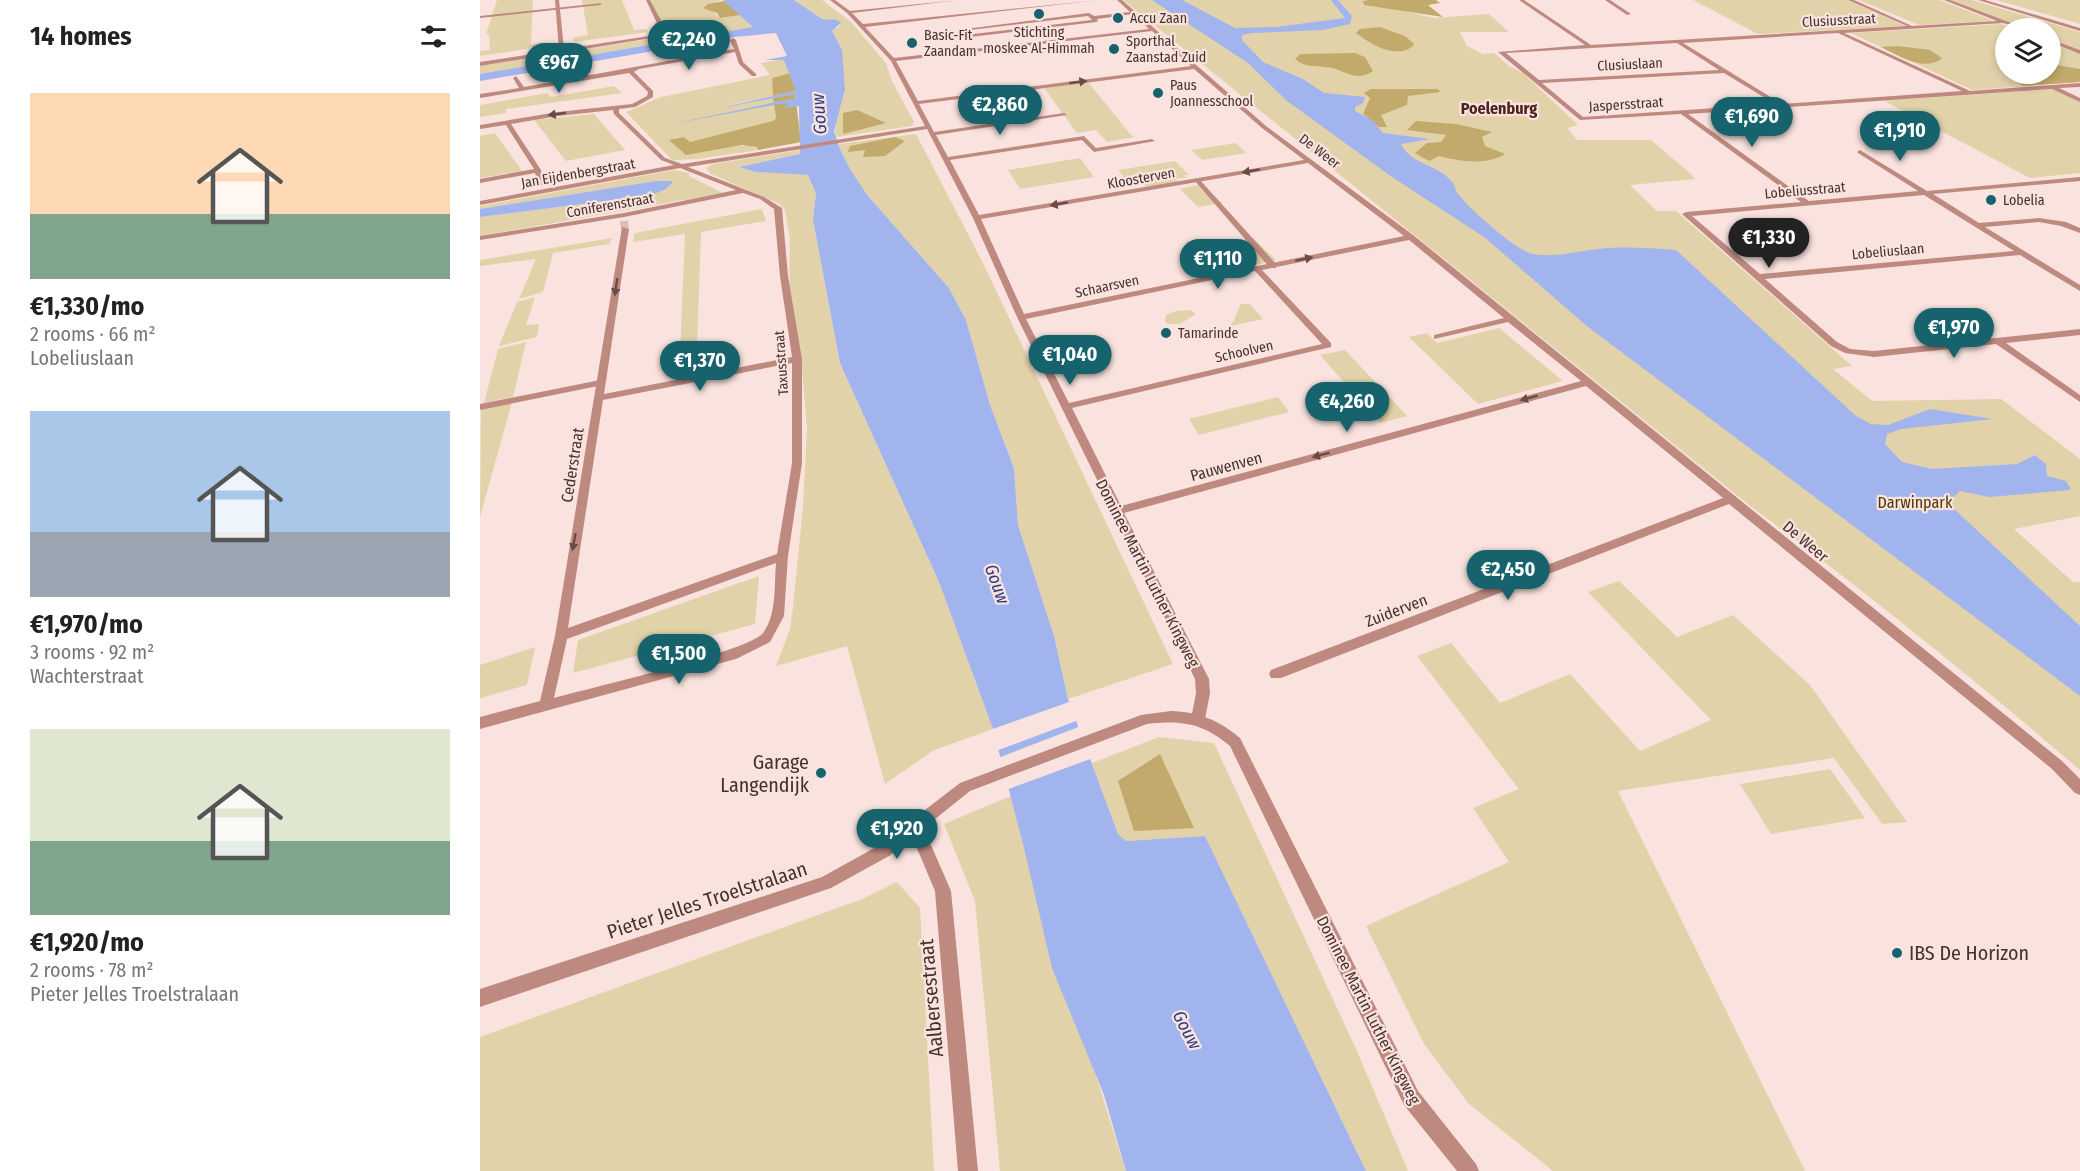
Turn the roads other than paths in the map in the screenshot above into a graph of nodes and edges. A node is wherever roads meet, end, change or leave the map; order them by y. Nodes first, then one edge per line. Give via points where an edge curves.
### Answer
1 (557, 0) edge
2 (648, 0) edge
3 (832, 0) edge
4 (957, 0) edge
5 (1097, 0) edge
6 (1119, 0) edge
7 (1478, 0) edge
8 (1521, 0) edge
9 (1607, 0) edge
10 (1850, 0) edge
11 (1946, 0) edge
12 (1980, 0) edge
13 (938, 1) edge
14 (1019, 1) edge
15 (1443, 1) edge
16 (600, 4) dead end
17 (1026, 8) junction
18 (558, 9) junction
19 (849, 12) junction
20 (1133, 14) junction
21 (1629, 14) dead end
22 (950, 16) junction
23 (480, 17) edge
24 (1093, 18) junction
25 (1995, 19) edge
26 (1995, 22) edge
27 (861, 26) junction
28 (1914, 27) junction
29 (1151, 30) junction
30 (2080, 30) edge
31 (1838, 32) junction
32 (733, 40) dead end
33 (1677, 41) junction
34 (2061, 44) edge
35 (1589, 46) junction
36 (562, 50) junction
37 (737, 50) junction
38 (2080, 51) edge
39 (630, 59) dead end
40 (893, 60) junction
41 (480, 64) edge
42 (1196, 67) junction
43 (635, 69) junction
44 (1725, 71) junction
45 (754, 75) dead end
46 (516, 78) dead end
47 (1537, 82) junction
48 (2080, 85) edge
49 (2050, 87) junction
50 (522, 89) junction
51 (1970, 93) junction
52 (480, 96) edge
53 (2080, 100) edge
54 (916, 103) junction
55 (1780, 105) junction
56 (616, 109) junction
57 (1682, 112) junction
58 (1064, 115) dead end
59 (507, 122) junction
60 (480, 127) edge
61 (931, 130) junction
62 (1152, 141) dead end
63 (1860, 152) dead end
64 (945, 159) junction
65 (1309, 161) junction
66 (680, 166) junction
67 (538, 170) junction
68 (2080, 179) edge
69 (1197, 180) junction
70 (480, 181) edge
71 (541, 185) junction
72 (742, 191) junction
73 (1927, 194) junction
74 (480, 203) edge
75 (1809, 204) junction
76 (977, 218) junction
77 (624, 222) junction
78 (1977, 225) junction
79 (2080, 231) edge
80 (1410, 237) junction
81 (480, 238) edge
82 (2020, 253) junction
83 (1273, 266) junction
84 (1257, 269) junction
85 (1758, 277) junction
86 (2080, 290) edge
87 (1021, 317) junction
88 (1509, 319) junction
89 (2080, 332) edge
90 (1437, 337) dead end
91 (1998, 341) junction
92 (797, 359) junction
93 (600, 383) junction
94 (1586, 383) junction
95 (597, 398) junction
96 (2080, 399) edge
97 (480, 407) edge
98 (1065, 407) junction
99 (1729, 500) junction
100 (1117, 511) junction
101 (782, 556) junction
102 (561, 636) junction
103 (1276, 674) dead end
104 (546, 704) junction
105 (1198, 719) junction
106 (480, 723) edge
107 (2080, 789) edge
108 (916, 827) junction
109 (480, 998) edge
110 (968, 1171) edge
111 (1469, 1171) edge

1 - 18 street
2 - 36 street via 664,35
3 - 19 street, Dominee Martin Luther Kingweg
4 - 13 street
5 - 17 street
6 - 20 street, De Weer
7 - 15 street
8 - 35 street
9 - 21 street
10 - 28 street
11 - 25 street
12 - 30 street
13 - 19 street
13 - 22 street
14 - 17 street
16 - 18 street
17 - 22 street
18 - 23 street
18 - 36 street
19 - 27 street, Dominee Martin Luther Kingweg
20 - 24 street
20 - 29 street, De Weer
22 - 27 street
24 - 24 street via 1089,14 967,29 971,36 1096,21
26 - 28 street, Clusiusstraat
27 - 40 street, Dominee Martin Luther Kingweg
28 - 31 street, Clusiusstraat
29 - 40 street
29 - 42 street, De Weer
31 - 33 street, Clusiusstraat
31 - 51 street, Jaspersstraat
32 - 37 street
33 - 35 street, Clusiusstraat
33 - 44 street
34 - 38 street
35 - 47 street, Clusiusstraat via 1501,52
36 - 41 street
37 - 43 street
37 - 45 street via 741,63
39 - 43 street
40 - 54 street, Dominee Martin Luther Kingweg
54 -> 42 street
42 - 65 street, De Weer
43 - 50 street via 552,87
43 - 56 street via 631,72 651,92 650,99
44 - 47 street, Clusiuslaan
44 - 55 street
46 - 50 street
47 - 57 street, Jaspersstraat via 1582,119
48 - 49 street, Jaspersstraat
49 - 51 street, Jaspersstraat
49 - 53 street
50 - 52 street
51 - 55 street, Jaspersstraat
54 - 61 street, Dominee Martin Luther Kingweg
55 - 57 street, Jaspersstraat
56 -> 59 street
56 - 66 street via 648,146 663,159
57 - 75 street
58 - 61 street, Jan Eijdenbergstraat
59 - 60 street
59 - 67 street
61 - 64 street, Dominee Martin Luther Kingweg
61 - 66 street, Jan Eijdenbergstraat
62 - 64 street via 1094,150 1083,138
63 - 73 street
64 - 76 street, Dominee Martin Luther Kingweg
65 -> 69 street, Kloosterven
65 - 80 street, De Weer
66 - 71 street, Jan Eijdenbergstraat
66 - 72 street
67 - 70 street
67 - 71 street
68 - 73 street, Lobeliusstraat
69 -> 76 street, Kloosterven
69 - 83 street
71 - 74 street, Jan Eijdenbergstraat
72 - 77 street, Coniferenstraat
72 - 92 street, Taxusstraat via 778,208
73 - 75 street, Lobeliusstraat
73 - 78 street
75 - 85 street, Lobeliusstraat via 1686,214
76 - 87 street, Dominee Martin Luther Kingweg
77 - 81 street, Coniferenstraat
77 -> 93 street, Cederstraat
78 - 79 street via 2039,220
78 - 82 street
83 -> 80 street, Schaarsven
80 - 88 street, De Weer
82 - 85 street, Lobeliuslaan
82 - 86 street
83 - 84 street, Schaarsven
84 - 87 street, Schaarsven
84 - 98 street, Schoolven via 1328,345
85 - 91 street via 1834,344 1848,351 1874,354
87 - 98 street, Dominee Martin Luther Kingweg
88 - 90 street
88 - 94 street, De Weer
89 - 91 street
91 - 96 street
92 - 95 street
92 - 101 street, Taxusstraat via 797,463
93 - 95 street, Cederstraat
93 - 97 street
94 - 99 street, De Weer
94 -> 100 street, Pauwenven
95 -> 102 street, Cederstraat
98 - 100 street, Dominee Martin Luther Kingweg
99 - 103 street, Zuiderven
99 - 107 street, De Weer via 2056,765
100 - 105 street, Dominee Martin Luther Kingweg via 1202,679
101 - 102 street
101 - 104 street, Taxusstraat via 778,616 766,639 736,654
102 - 104 street, Cederstraat
104 - 106 street, Taxusstraat
105 - 108 street, Pieter Jelles Troelstralaan via 1159,717 1132,724 965,787 949,795
105 - 111 street, Dominee Martin Luther Kingweg via 1212,723 1235,742 1411,1098
108 - 109 street, Pieter Jelles Troelstralaan via 849,872 816,887
108 - 110 street, Aalbersestraat via 943,891

